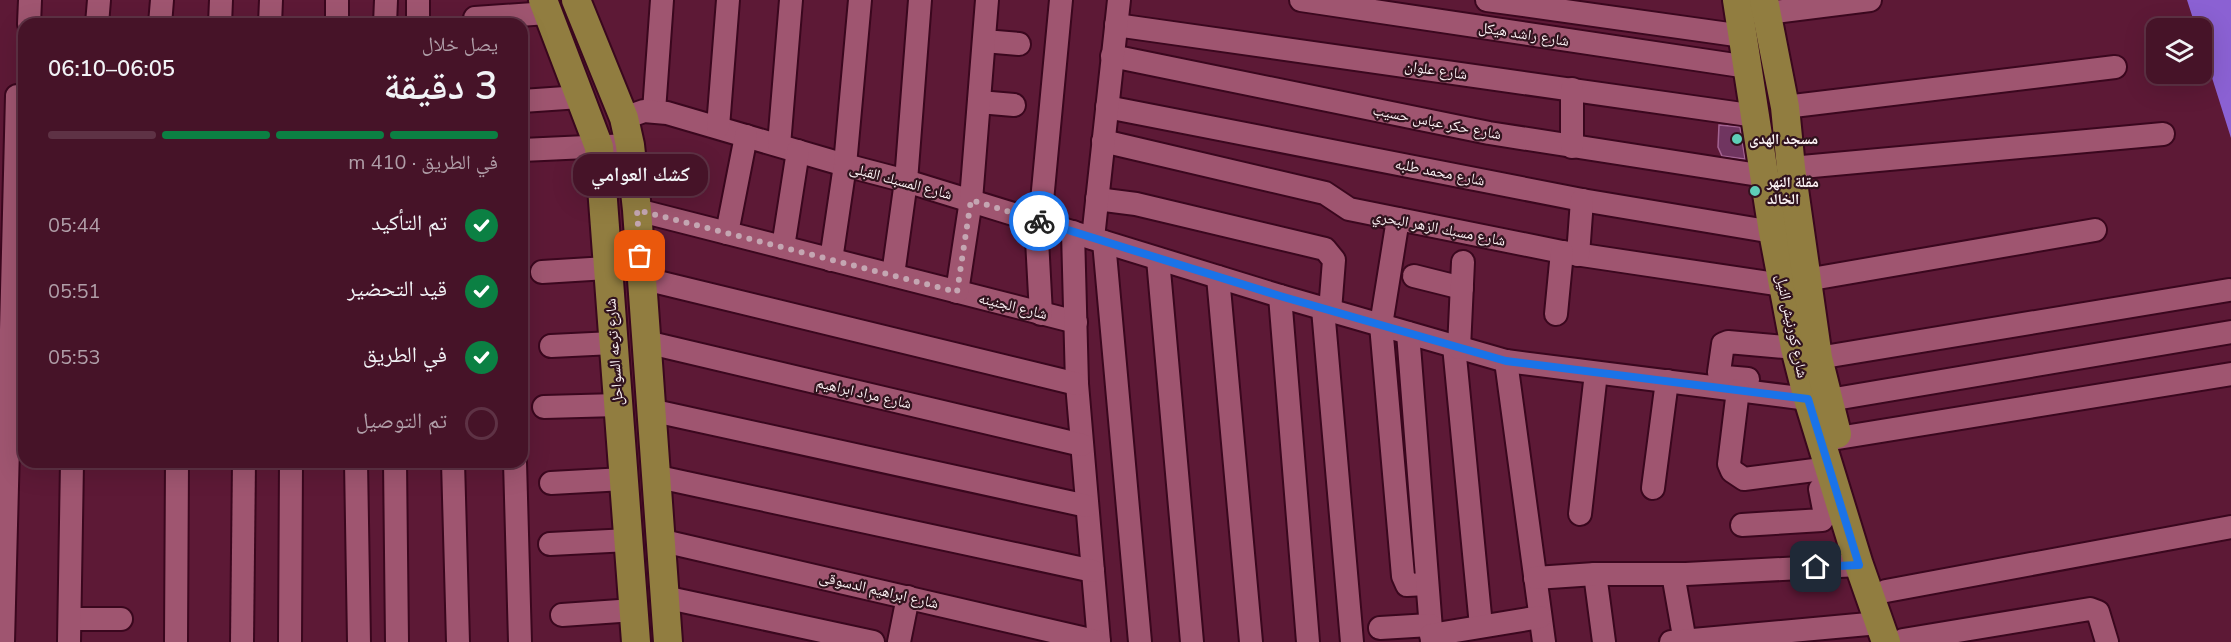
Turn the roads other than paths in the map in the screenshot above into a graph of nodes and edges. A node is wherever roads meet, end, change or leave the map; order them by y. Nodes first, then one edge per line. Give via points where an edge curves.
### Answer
1 (30, 0) edge
2 (99, 0) edge
3 (162, 0) edge
4 (221, 0) edge
5 (271, 0) edge
6 (338, 0) edge
7 (386, 0) edge
8 (418, 0) edge
9 (576, 0) edge
10 (662, 0) edge
11 (728, 0) edge
12 (791, 0) edge
13 (860, 0) edge
14 (920, 0) edge
15 (987, 0) edge
16 (1061, 0) edge
17 (1119, 0) edge
18 (1301, 0) edge
19 (1487, 0) edge
20 (1737, 0) edge
21 (1870, 0) edge
22 (545, 7) edge
23 (1765, 7) edge
24 (475, 14) edge
25 (29, 18) edge
26 (98, 18) edge
27 (160, 18) edge
28 (220, 18) edge
29 (270, 18) edge
30 (337, 18) edge
31 (385, 18) edge
32 (418, 18) edge
33 (1116, 26) junction
34 (1743, 36) junction
35 (984, 41) junction
36 (1019, 44) dead end
37 (1112, 56) junction
38 (1748, 67) junction
39 (2115, 67) dead end
40 (1572, 89) junction
41 (18, 94) edge
42 (580, 97) junction
43 (528, 101) edge
44 (979, 102) junction
45 (1014, 105) dead end
46 (1107, 107) junction
47 (1785, 108) junction
48 (654, 111) junction
49 (1756, 116) junction
50 (624, 118) junction
51 (718, 128) junction
52 (2163, 135) dead end
53 (746, 136) junction
54 (1103, 141) junction
55 (630, 145) junction
56 (599, 147) junction
57 (1572, 147) junction
58 (788, 148) junction
59 (528, 150) edge
60 (845, 165) junction
61 (1778, 172) junction
62 (906, 181) junction
63 (1097, 199) junction
64 (971, 200) junction
65 (1582, 200) junction
66 (637, 210) junction
67 (1398, 219) junction
68 (1038, 221) junction
69 (2095, 230) dead end
70 (1773, 232) junction
71 (727, 233) junction
72 (1090, 237) junction
73 (783, 247) junction
74 (1570, 253) junction
75 (1158, 258) junction
76 (831, 260) junction
77 (1463, 262) dead end
78 (608, 268) junction
79 (542, 272) dead end
80 (893, 275) junction
81 (1414, 276) dead end
82 (1218, 277) junction
83 (641, 279) junction
84 (1794, 283) junction
85 (1462, 288) junction
86 (2229, 290) dead end
87 (957, 292) junction
88 (1280, 296) junction
89 (1326, 310) junction
90 (1041, 314) junction
91 (1556, 314) dead end
92 (1076, 322) junction
93 (1381, 325) junction
94 (2231, 332) edge
95 (1408, 333) junction
96 (645, 342) junction
97 (613, 343) junction
98 (551, 346) dead end
99 (1456, 347) junction
100 (1807, 353) junction
101 (1506, 361) junction
102 (1596, 373) junction
103 (2231, 374) edge
104 (1667, 381) junction
105 (1077, 384) junction
106 (1738, 390) junction
107 (1813, 395) junction
108 (618, 405) junction
109 (544, 407) dead end
110 (650, 410) junction
111 (1838, 438) junction
112 (1082, 445) junction
113 (654, 465) junction
114 (72, 468) edge
115 (177, 468) edge
116 (244, 468) edge
117 (291, 468) edge
118 (356, 468) edge
119 (395, 468) edge
120 (453, 468) edge
121 (515, 468) edge
122 (623, 468) junction
123 (1832, 476) junction
124 (551, 483) dead end
125 (1653, 488) dead end
126 (1087, 506) junction
127 (1580, 514) dead end
128 (1742, 525) dead end
129 (2231, 527) edge
130 (629, 540) junction
131 (659, 540) junction
132 (549, 544) dead end
133 (1859, 565) junction
134 (1093, 571) junction
135 (1595, 574) junction
136 (1673, 574) junction
137 (1535, 578) junction
138 (1427, 584) junction
139 (1886, 591) junction
140 (908, 597) junction
141 (562, 615) dead end
142 (1540, 617) junction
143 (70, 619) junction
144 (121, 619) dead end
145 (666, 621) edge
146 (635, 626) edge
147 (1481, 626) junction
148 (1380, 628) dead end
149 (1431, 634) edge
150 (1893, 637) edge
151 (3, 642) edge
152 (69, 642) edge
153 (176, 642) edge
154 (242, 642) edge
155 (290, 642) edge
156 (359, 642) edge
157 (398, 642) edge
158 (458, 642) edge
159 (519, 642) edge
160 (873, 642) edge
161 (899, 642) edge
162 (1099, 642) edge
163 (1140, 642) edge
164 (1192, 642) edge
165 (1251, 642) edge
166 (1308, 642) edge
167 (1352, 642) edge
168 (1544, 642) edge
169 (1604, 642) edge
170 (1680, 642) edge
171 (2107, 642) edge

1 - 25 street
2 - 26 street
3 - 27 street
4 - 28 street
5 - 29 street
6 - 30 street
7 - 31 street
8 - 32 street
9 - 50 main road
10 - 48 street
11 - 51 street
12 - 58 street
13 - 60 street
14 - 62 street
15 - 35 street
16 - 68 street
17 - 33 street
18 - 38 street, شارع راشد هيكل
19 - 34 street
20 - 34 main road, شارع كورنيش النيل
21 - 23 street
22 - 24 street
22 - 42 main road, شارع ترعه السواحل
23 - 47 main road, شارع كورنيش النيل
33 - 37 street
33 - 40 street, شارع علوان
34 - 38 main road, شارع كورنيش النيل
35 - 36 street
35 - 44 street
37 - 46 street
37 - 57 street, شارع حكر عباس حسيب
38 - 49 main road, شارع كورنيش النيل
39 - 47 street
40 - 49 street, شارع علوان
40 - 57 street
41 - 151 street
42 - 43 street
42 - 56 main road, شارع ترعه السواحل
44 - 45 street
44 - 64 street
46 - 54 street
46 - 65 street, شارع محمد طلبه
47 - 61 main road, شارع كورنيش النيل
48 - 50 street, شارع المسبك القبلى
48 - 51 street, شارع المسبك القبلى
49 - 61 main road, شارع كورنيش النيل
50 - 55 main road
51 - 53 street, شارع المسبك القبلى
52 - 61 street, شارع حكر عباس حسيب
53 - 58 street, شارع المسبك القبلى
53 - 71 street
54 - 63 street
54 - 67 street, شارع مسبك الزهر البحري via 1325,193 1349,209
55 - 56 street
55 - 66 main road
56 - 59 street
56 - 78 main road, شارع ترعه السواحل
57 - 61 street, شارع حكر عباس حسيب
58 - 60 street, شارع المسبك القبلى
58 - 73 street
60 - 62 street, شارع المسبك القبلى
60 - 76 street
61 - 70 main road, شارع كورنيش النيل
61 - 84 main road, شارع كورنيش النيل
62 - 64 street, شارع المسبك القبلى
62 - 80 street
63 - 72 street
63 - 89 street via 1136,204 1324,249 1334,260
64 - 68 street, شارع المسبك القبلى
64 - 87 street
65 - 70 street, شارع محمد طلبه
65 - 74 street
66 - 71 street, شارع الجنينه
66 - 83 main road
67 - 74 street, شارع مسبك الزهر البحري
67 - 93 street
68 - 72 street, شارع المسبك القبلى
68 - 90 street
69 - 84 street, شارع مسبك الزهر البحري
70 - 84 main road, شارع كورنيش النيل
71 - 73 street, شارع الجنينه
72 - 75 street, شارع المسبك القبلى
72 - 92 street
72 - 163 street
73 - 76 street, شارع الجنينه
74 - 84 street, شارع مسبك الزهر البحري
74 - 91 street
75 - 82 street, شارع المسبك القبلى
75 - 164 street
76 - 80 street, شارع الجنينه
77 - 85 street
78 - 79 street
78 - 97 main road, شارع ترعه السواحل
80 - 87 street, شارع الجنينه
81 - 85 street
82 - 88 street, شارع المسبك القبلى
82 - 165 street
83 - 96 main road
83 - 105 street
84 - 100 main road, شارع كورنيش النيل
85 - 99 street
86 - 100 street
87 - 90 street, شارع الجنينه
88 - 89 street, شارع المسبك القبلى
88 - 166 street
89 - 93 street, شارع المسبك القبلى
89 - 167 street
90 - 92 street, شارع الجنينه
92 - 105 street
93 - 95 street, شارع المسبك القبلى
93 - 138 street via 1403,576 1407,585
94 - 107 street
95 - 99 street, شارع المسبك القبلى
95 - 138 street
96 - 110 main road
96 - 112 street, شارع مراد ابراهيم
97 - 98 street
97 - 108 main road, شارع ترعه السواحل
99 - 101 street, شارع المسبك القبلى
99 - 147 street
100 - 107 main road, شارع كورنيش النيل
100 - 107 street via 1725,342 1718,368 1725,377
101 - 102 street, شارع المسبك القبلى
101 - 137 street
102 - 104 street, شارع المسبك القبلى
102 - 127 street
103 - 111 street
104 - 106 street, شارع المسبك القبلى
104 - 125 street
105 - 112 street
106 - 107 street, شارع المسبك القبلى
106 - 123 street via 1729,464 1737,476
107 - 111 main road, شارع كورنيش النيل
107 - 123 main road, شارع كورنيش النيل
108 - 109 street
108 - 122 main road, شارع ترعه السواحل
110 - 113 main road
110 - 126 street
111 - 139 main road, شارع كورنيش النيل
112 - 126 street
113 - 122 main road
113 - 131 main road
113 - 134 street
114 - 143 street
115 - 153 street
116 - 154 street
117 - 155 street
118 - 156 street
119 - 157 street
120 - 158 street
121 - 159 street
122 - 124 street
122 - 130 main road, شارع ترعه السواحل
123 - 128 street via 1820,489 1825,515 1822,520
123 - 133 main road, شارع كورنيش النيل
126 - 134 street
129 - 139 street
130 - 132 street
130 - 146 main road, شارع ترعه السواحل
131 - 140 street, شارع ابراهيم الدسوقى
131 - 145 main road
133 - 136 street
133 - 150 main road, شارع كورنيش النيل
134 - 162 street
135 - 136 street
135 - 137 street
135 - 169 street
136 - 170 street
137 - 142 street
138 - 149 street
139 - 150 main road, شارع كورنيش النيل
140 - 161 street
140 - 162 street, شارع ابراهيم الدسوقى
141 - 146 street
142 - 147 street
142 - 168 street
143 - 144 street
143 - 152 street
145 - 146 main road
145 - 160 street
147 - 149 street
148 - 149 street
150 - 170 street
150 - 171 street via 2090,609 2098,612

